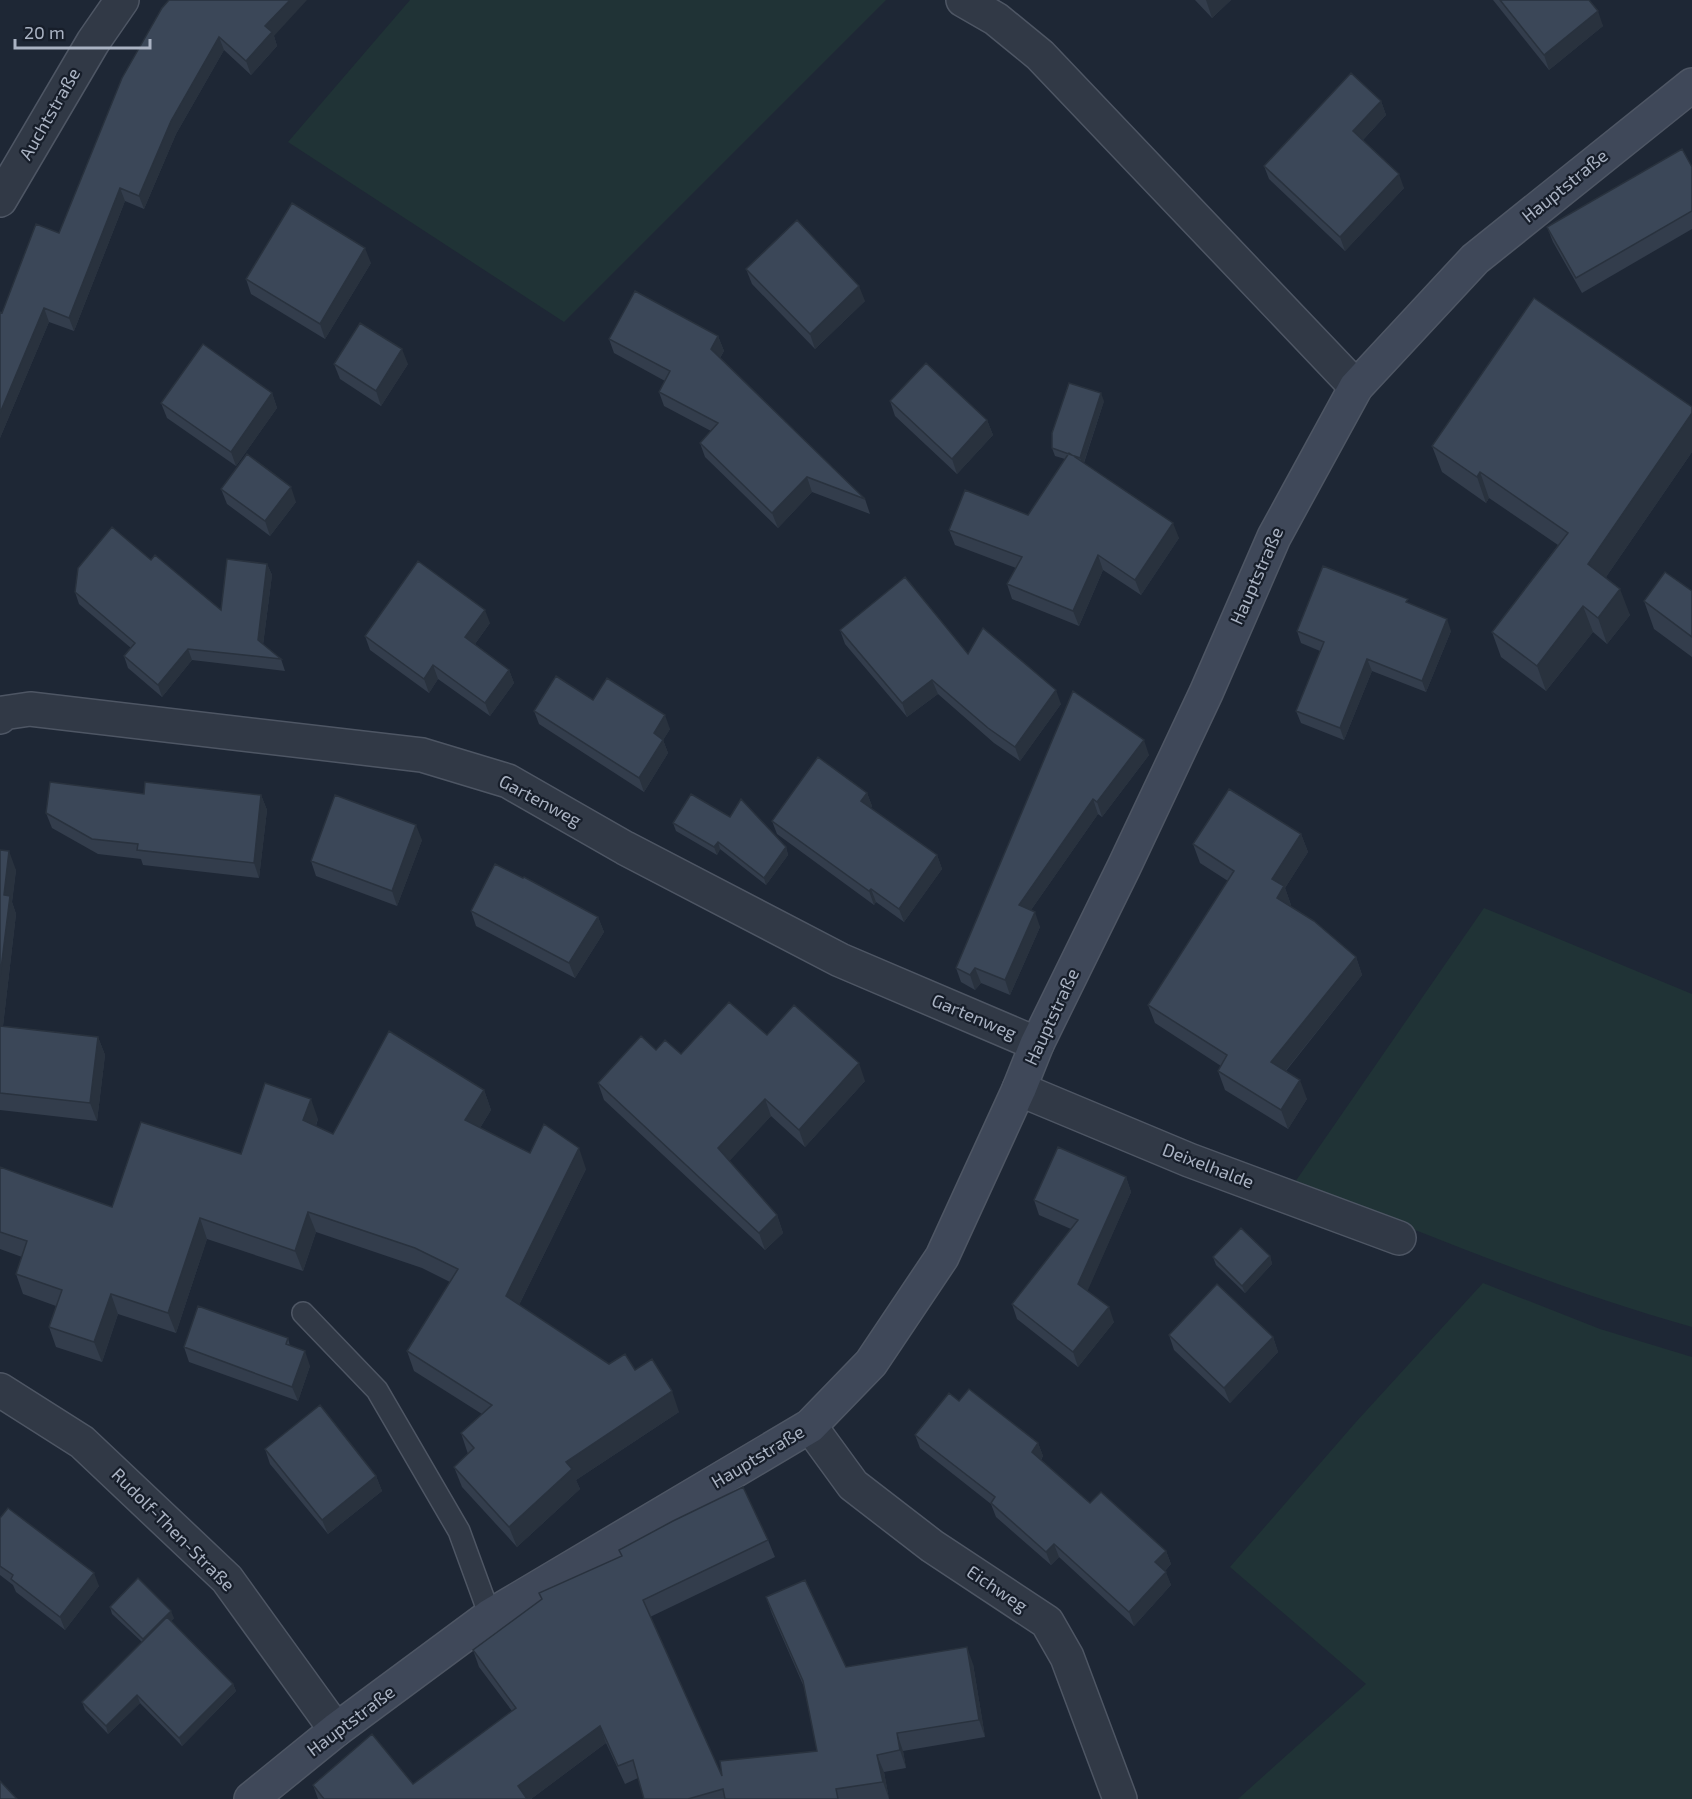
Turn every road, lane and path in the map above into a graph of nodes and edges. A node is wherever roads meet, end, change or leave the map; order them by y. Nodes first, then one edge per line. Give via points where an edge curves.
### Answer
1 (122, 0) edge
2 (963, 0) edge
3 (1692, 85) edge
4 (0, 200) edge
5 (1356, 387) junction
6 (0, 717) edge
7 (1037, 1044) junction
8 (1019, 1089) junction
9 (1399, 1238) dead end
10 (303, 1313) dead end
11 (0, 1390) edge
12 (810, 1426) junction
13 (490, 1616) junction
14 (336, 1730) junction
15 (251, 1799) edge
16 (1120, 1799) edge

1 - 4 street, Auchtstraße
2 - 5 street via 996,19 1040,56
3 - 5 street, Hauptstraße via 1475,259
5 - 7 street, Hauptstraße via 1274,537 1201,704
6 - 7 street, Gartenweg via 3,713 30,709 410,753 508,780 625,848 840,960
7 - 8 street, Hauptstraße
8 - 9 street, Deixelhalde via 1189,1160
8 - 12 street, Hauptstraße via 942,1257 871,1363
10 - 13 lane via 377,1390 459,1531
11 - 14 street, Rudolf-Then-Straße via 82,1442 227,1578
12 - 13 street, Hauptstraße
12 - 16 street, Eichweg via 853,1485 932,1546 1047,1622 1067,1657
13 - 14 street, Hauptstraße
14 - 15 street, Hauptstraße

